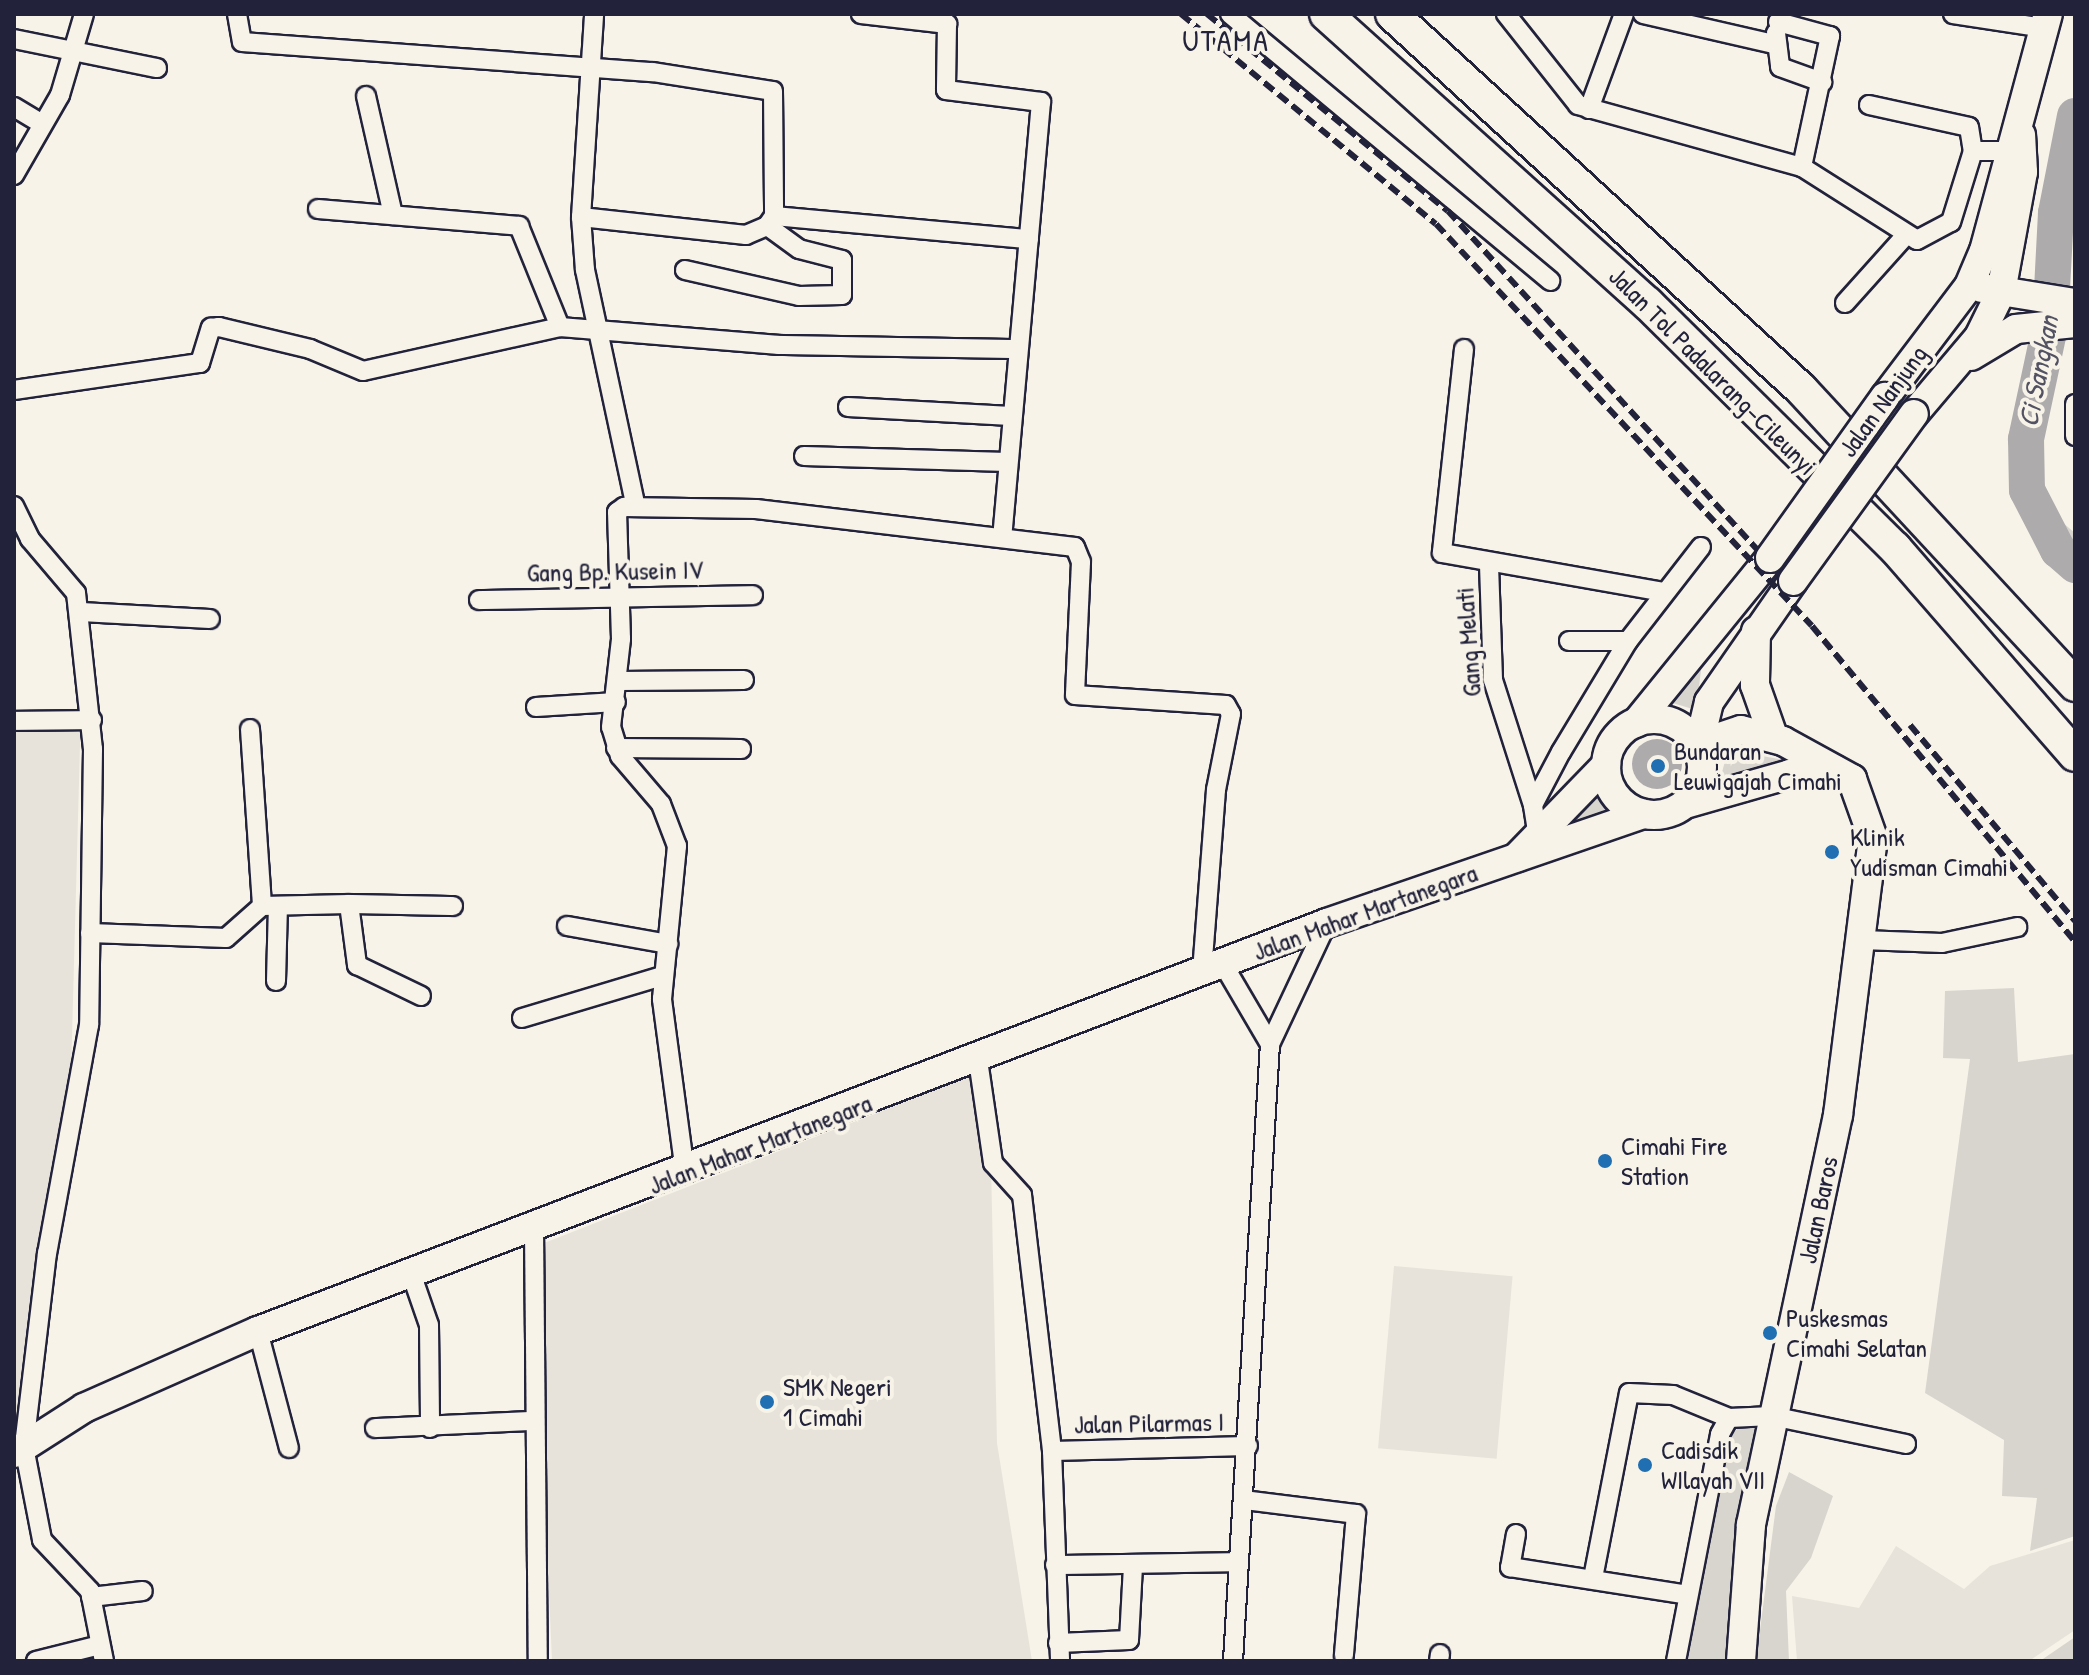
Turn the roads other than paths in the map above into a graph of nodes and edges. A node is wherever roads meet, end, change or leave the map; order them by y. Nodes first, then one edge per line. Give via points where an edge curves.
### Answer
1 (84, 14) edge
2 (237, 14) edge
3 (594, 14) edge
4 (861, 14) edge
5 (1230, 14) edge
6 (1326, 14) edge
7 (1392, 14) edge
8 (1506, 14) edge
9 (1624, 14) edge
10 (1643, 14) edge
11 (1953, 14) edge
12 (1779, 18) edge
13 (2047, 21) edge
14 (14, 39) edge
15 (1774, 44) junction
16 (76, 49) junction
17 (157, 68) dead end
18 (590, 68) junction
19 (1822, 82) junction
20 (366, 96) dead end
21 (1869, 105) dead end
22 (14, 107) edge
23 (1589, 109) junction
24 (41, 123) junction
25 (2014, 140) junction
26 (1973, 151) junction
27 (1802, 167) junction
28 (14, 175) edge
29 (318, 209) dead end
30 (393, 215) junction
31 (581, 217) junction
32 (771, 221) junction
33 (1906, 235) junction
34 (1029, 239) junction
35 (685, 270) dead end
36 (1550, 281) dead end
37 (1969, 286) junction
38 (2001, 292) junction
39 (1845, 303) dead end
40 (2075, 303) edge
41 (2035, 312) junction
42 (2075, 323) edge
43 (560, 327) junction
44 (600, 328) junction
45 (1016, 349) junction
46 (1464, 349) dead end
47 (1954, 368) junction
48 (14, 390) edge
49 (2075, 404) edge
50 (848, 407) dead end
51 (1011, 416) junction
52 (2075, 436) edge
53 (804, 456) dead end
54 (1007, 462) junction
55 (14, 506) edge
56 (636, 507) junction
57 (1002, 537) junction
58 (1701, 547) dead end
59 (1489, 565) junction
60 (1663, 592) junction
61 (753, 595) dead end
62 (622, 597) junction
63 (479, 600) dead end
64 (81, 612) junction
65 (210, 619) dead end
66 (1756, 631) junction
67 (1569, 641) dead end
68 (1628, 641) junction
69 (744, 680) dead end
70 (619, 681) junction
71 (2075, 685) edge
72 (616, 702) junction
73 (536, 707) dead end
74 (92, 720) junction
75 (14, 721) edge
76 (1636, 723) junction
77 (250, 729) dead end
78 (1773, 736) junction
79 (1699, 744) junction
80 (616, 748) junction
81 (741, 749) dead end
82 (2075, 755) edge
83 (1606, 765) junction
84 (1835, 770) junction
85 (1685, 804) junction
86 (1644, 814) junction
87 (1535, 818) junction
88 (1516, 857) junction
89 (349, 904) junction
90 (270, 906) junction
91 (453, 906) dead end
92 (1327, 923) junction
93 (567, 926) dead end
94 (2017, 927) dead end
95 (90, 933) junction
96 (1862, 940) junction
97 (668, 944) junction
98 (1212, 968) junction
99 (662, 976) junction
100 (276, 981) dead end
101 (421, 996) dead end
102 (522, 1018) dead end
103 (1270, 1044) junction
104 (978, 1060) junction
105 (685, 1172) junction
106 (534, 1228) junction
107 (411, 1273) junction
108 (258, 1331) junction
109 (1772, 1416) junction
110 (1729, 1418) junction
111 (532, 1421) junction
112 (375, 1428) dead end
113 (430, 1428) junction
114 (1906, 1444) dead end
115 (1248, 1446) junction
116 (289, 1448) dead end
117 (19, 1450) edge
118 (1052, 1451) junction
119 (1244, 1500) junction
120 (1516, 1534) dead end
121 (1236, 1562) junction
122 (1055, 1565) junction
123 (1133, 1566) junction
124 (1593, 1578) junction
125 (143, 1591) dead end
126 (1688, 1595) junction
127 (91, 1597) junction
128 (1059, 1652) edge
129 (102, 1653) edge
130 (1344, 1655) dead end
131 (36, 1661) edge
132 (538, 1661) edge
133 (1233, 1661) edge
134 (1676, 1661) edge
135 (1741, 1661) edge

1 - 16 street
2 - 18 street via 242,42
3 - 18 street
4 - 34 street via 947,24 946,90 1040,99
5 - 36 street
6 - 82 highway, Jalan Tol Padalarang–Cileunyi via 1647,303 1895,548
7 - 71 highway, Jalan Tol Padalarang–Cileunyi via 1802,390
8 - 23 street via 1560,90
9 - 23 street
10 - 15 street
11 - 13 street
12 - 15 street
12 - 19 street via 1829,34
13 - 25 main road, Jalan Nanjung
14 - 16 street
15 - 19 street via 1782,69
16 - 17 street
16 - 24 street
18 - 31 street
18 - 32 street via 771,89
19 - 27 street
20 - 30 street
21 - 26 street via 1969,127
22 - 24 street
23 - 27 street
24 - 28 street
25 - 26 street
25 - 37 main road, Jalan Nanjung
25 - 38 main road, Jalan Nanjung via 2023,172
26 - 33 street via 1951,222 1928,240
27 - 33 street
29 - 30 street
30 - 43 street via 519,226
31 - 32 street via 746,235
31 - 44 street
32 - 34 street
32 - 35 street via 799,249 842,260 842,295 799,296
33 - 39 street
34 - 45 street
37 - 38 main road
37 - 76 main road, Jalan Nanjung, bridge via 1770,558
38 - 41 main road
38 - 47 main road, Jalan Nanjung
40 - 41 main road
41 - 42 main road
41 - 47 main road
43 - 44 street
43 - 48 street via 369,371 215,327 200,363
44 - 45 street via 779,345
44 - 56 street
45 - 51 street
46 - 59 street via 1440,548
47 - 66 main road, Jalan Nanjung, bridge via 1914,414
49 - 52 street
50 - 51 street
51 - 54 street
53 - 54 street
54 - 57 street
55 - 64 street via 30,539 71,581
56 - 57 street via 756,509
56 - 62 street via 617,512
57 - 98 street via 1078,550 1075,695 1229,709
58 - 60 street
59 - 60 street
59 - 87 street, Gang Melati via 1493,680
60 - 68 street
61 - 62 street, Gang Bp. Kusein IV
62 - 63 street, Gang Bp. Kusein IV
62 - 70 street
64 - 65 street
64 - 74 street
66 - 78 main road via 1755,685
66 - 79 main road, Jalan Nanjung via 1709,702
67 - 68 street
68 - 87 street
69 - 70 street
70 - 72 street
72 - 73 street
72 - 80 street
74 - 75 street
74 - 95 street
76 - 79 main road via 1677,725
76 - 83 main road via 1615,739
77 - 90 street
78 - 79 main road, Jalan Baros via 1741,730
78 - 84 main road, Jalan Baros
79 - 85 main road via 1702,772
80 - 81 street
80 - 97 street via 674,833 678,870
83 - 86 main road via 1616,797
83 - 87 main road
84 - 85 main road via 1790,774
84 - 96 main road, Jalan Baros via 1852,779 1871,818
85 - 86 main road
86 - 88 main road, Jalan Mahar Martanegara
87 - 88 main road
88 - 92 main road, Jalan Mahar Martanegara
89 - 90 street
89 - 91 street
89 - 101 street via 357,965
90 - 95 street via 226,938
90 - 100 street
92 - 98 main road, Jalan Mahar Martanegara
92 - 103 street
93 - 97 street
94 - 96 street via 1942,943
95 - 117 street via 79,1104 47,1253
96 - 109 main road, Jalan Baros via 1838,1115
97 - 99 street
98 - 103 street
98 - 104 main road, Jalan Mahar Martanegara
99 - 102 street
99 - 105 street
103 - 115 street
104 - 105 main road, Jalan Mahar Martanegara
104 - 118 street via 993,1163 1022,1195
105 - 106 main road, Jalan Mahar Martanegara
106 - 107 main road, Jalan Mahar Martanegara
106 - 111 street
107 - 108 main road, Jalan Mahar Martanegara
107 - 113 street via 429,1325
108 - 116 street
108 - 117 main road, Jalan Mahar Martanegara via 98,1401
109 - 110 street
109 - 114 street
109 - 135 main road, Jalan Baros via 1751,1525
110 - 124 street via 1673,1395 1629,1393
110 - 126 street
111 - 113 street
111 - 132 street
112 - 113 street
115 - 118 street, Jalan Pilarmas I
115 - 119 street
117 - 127 street via 42,1540
118 - 122 street
119 - 121 street
119 - 130 street via 1356,1514
120 - 124 street via 1510,1567
121 - 123 street
121 - 133 street
122 - 123 street
122 - 128 street
123 - 128 street via 1129,1640
124 - 126 street
125 - 127 street
126 - 134 street
127 - 129 street
129 - 131 street

